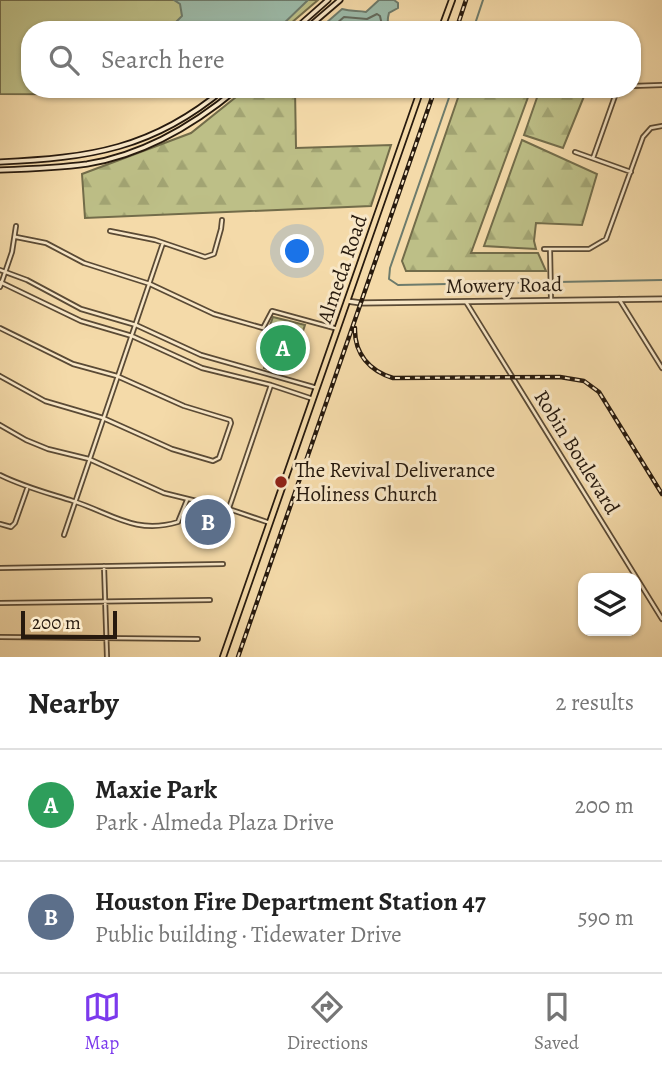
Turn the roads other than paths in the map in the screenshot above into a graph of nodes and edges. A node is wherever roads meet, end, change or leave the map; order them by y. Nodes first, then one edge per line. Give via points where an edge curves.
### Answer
1 (328, 0) edge
2 (340, 0) edge
3 (452, 0) edge
4 (304, 21) edge
5 (316, 21) edge
6 (444, 21) edge
7 (662, 85) edge
8 (641, 86) edge
9 (213, 98) edge
10 (226, 98) edge
11 (418, 98) edge
12 (614, 98) edge
13 (175, 123) junction
14 (662, 126) edge
15 (179, 130) junction
16 (112, 149) junction
17 (575, 152) dead end
18 (114, 157) junction
19 (593, 159) junction
20 (0, 162) edge
21 (0, 170) edge
22 (631, 172) junction
23 (222, 220) dead end
24 (16, 226) dead end
25 (110, 231) dead end
26 (16, 237) junction
27 (163, 243) junction
28 (544, 249) dead end
29 (550, 249) junction
30 (0, 270) edge
31 (5, 272) junction
32 (1, 284) edge
33 (150, 284) junction
34 (619, 299) junction
35 (662, 299) edge
36 (551, 300) junction
37 (347, 301) junction
38 (466, 302) junction
39 (136, 325) junction
40 (0, 328) edge
41 (338, 329) junction
42 (132, 336) junction
43 (662, 368) edge
44 (0, 376) edge
45 (117, 376) junction
46 (271, 385) junction
47 (317, 388) junction
48 (313, 399) junction
49 (103, 418) junction
50 (0, 425) edge
51 (89, 460) junction
52 (0, 475) edge
53 (27, 489) junction
54 (187, 500) junction
55 (74, 502) junction
56 (229, 509) junction
57 (270, 523) junction
58 (0, 524) edge
59 (64, 534) dead end
60 (223, 564) dead end
61 (104, 566) junction
62 (0, 568) edge
63 (210, 600) dead end
64 (0, 603) edge
65 (105, 603) junction
66 (662, 619) edge
67 (0, 637) edge
68 (198, 639) dead end
69 (106, 640) junction
70 (107, 657) edge
71 (223, 657) edge

1 - 4 main road
2 - 5 main road
3 - 6 main road
7 - 8 street
9 - 13 main road
10 - 15 main road
11 - 37 main road, Almeda Road
12 - 19 street
13 - 15 main road
13 - 16 main road
14 - 22 street via 645,133
15 - 18 main road
16 - 18 main road
16 - 20 main road via 68,158
17 - 19 street
18 - 21 main road via 71,166
19 - 22 street
22 - 29 street via 606,239 589,248
23 - 27 street via 211,256
24 - 26 street
25 - 27 street
26 - 31 street
26 - 33 street via 46,243 96,268
27 - 33 street
28 - 29 street
29 - 36 street
30 - 31 street
31 - 32 street
31 - 39 street via 81,309
32 - 42 street via 81,321
33 - 39 street
33 - 41 street via 250,326 265,327 272,311
34 - 35 main road, Mowery Road
34 - 36 main road, Mowery Road
34 - 43 street
36 - 38 main road, Mowery Road
37 - 38 main road, Mowery Road
37 - 41 main road, Almeda Road
38 - 66 street, Robin Boulevard
39 - 42 street
39 - 47 street via 201,355
40 - 45 street via 74,364
41 - 47 main road, Almeda Road
42 - 45 street
42 - 46 street via 202,368
44 - 49 street via 45,401
45 - 49 street
45 - 49 street via 184,406 230,420 229,430 214,461 172,449
46 - 48 street
46 - 56 street
47 - 48 main road, Almeda Road
48 - 57 main road, Almeda Road
49 - 51 street
50 - 51 street via 48,449
51 - 54 street
51 - 55 street
52 - 53 street
53 - 55 street
53 - 58 street via 15,523 11,527
54 - 55 street via 178,522 163,525 124,523
54 - 56 street
55 - 59 street
56 - 57 street
57 - 71 main road, Almeda Road
60 - 61 street
61 - 62 street
61 - 65 street
63 - 65 street
64 - 65 street
65 - 69 street
67 - 69 street
68 - 69 street
69 - 70 street

